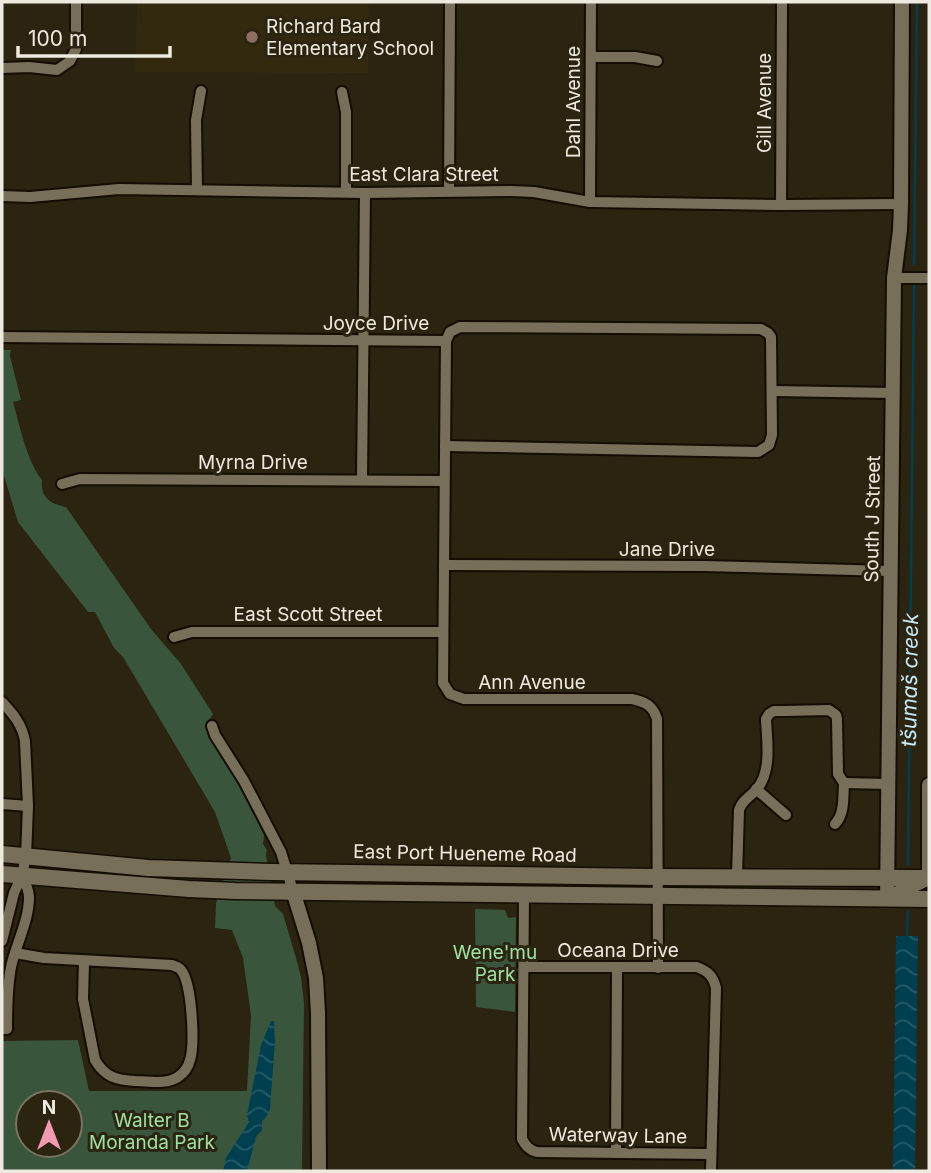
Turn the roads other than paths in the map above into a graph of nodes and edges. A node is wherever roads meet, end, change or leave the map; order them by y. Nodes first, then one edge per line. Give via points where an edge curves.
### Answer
1 (76, 2) edge
2 (450, 2) edge
3 (591, 2) edge
4 (782, 2) edge
5 (902, 2) edge
6 (591, 57) junction
7 (657, 61) dead end
8 (2, 68) edge
9 (201, 91) dead end
10 (342, 92) dead end
11 (197, 190) junction
12 (449, 191) junction
13 (346, 192) junction
14 (365, 192) junction
15 (2, 196) edge
16 (590, 202) junction
17 (901, 204) junction
18 (781, 205) junction
19 (894, 278) junction
20 (929, 278) edge
21 (2, 337) edge
22 (363, 340) junction
23 (446, 341) junction
24 (773, 391) junction
25 (893, 393) junction
26 (445, 446) junction
27 (362, 480) junction
28 (444, 481) junction
29 (62, 484) dead end
30 (444, 565) junction
31 (891, 571) junction
32 (443, 632) junction
33 (174, 637) dead end
34 (2, 702) edge
35 (212, 726) dead end
36 (844, 783) junction
37 (888, 784) junction
38 (929, 785) edge
39 (757, 789) junction
40 (2, 804) edge
41 (28, 806) junction
42 (786, 815) dead end
43 (835, 824) dead end
44 (2, 854) edge
45 (26, 856) junction
46 (287, 872) junction
47 (2, 874) edge
48 (22, 876) junction
49 (737, 876) junction
50 (657, 877) junction
51 (929, 877) edge
52 (887, 878) junction
53 (292, 891) junction
54 (524, 894) junction
55 (657, 895) junction
56 (887, 898) junction
57 (929, 899) edge
58 (2, 940) edge
59 (15, 953) junction
60 (84, 961) junction
61 (524, 967) junction
62 (617, 968) junction
63 (658, 968) junction
64 (5, 1029) edge
65 (616, 1153) junction
66 (711, 1154) junction
67 (319, 1171) edge
68 (711, 1171) edge

1 - 8 street via 76,49 70,61 57,69
2 - 12 street
3 - 6 street, Dahl Avenue
4 - 18 street, Gill Avenue
5 - 17 street, South J Street
6 - 7 street
6 - 16 street, Dahl Avenue
9 - 11 street via 196,120
10 - 13 street
11 - 13 street, East Clara Street
11 - 15 street, East Clara Street
12 - 14 street, East Clara Street
12 - 16 street, East Clara Street via 534,192
13 - 14 street, East Clara Street
14 - 22 street
16 - 18 street, East Clara Street
17 - 18 street, East Clara Street
17 - 19 street, South J Street
19 - 20 street
19 - 25 street, South J Street
21 - 22 street, Joyce Drive
22 - 23 street, Joyce Drive
22 - 27 street
23 - 24 street, Joyce Drive via 450,332 460,327 761,329 768,332 772,343
23 - 26 street, Ann Avenue
24 - 25 street
24 - 26 street via 772,439 758,452
25 - 31 street, South J Street
26 - 28 street, Ann Avenue
27 - 28 street, Myrna Drive
27 - 29 street, Myrna Drive via 80,479
28 - 30 street, Ann Avenue
30 - 31 street, Jane Drive
30 - 32 street, Ann Avenue
31 - 37 street, South J Street
32 - 33 street, East Scott Street via 192,632
32 - 50 street, Ann Avenue via 443,683 450,694 464,699 632,699 654,711
34 - 41 street via 23,732
35 - 46 street via 281,852
36 - 37 street
36 - 39 street via 838,774 837,719 832,711 778,710 766,719 767,765
36 - 43 street via 842,814
37 - 52 street, South J Street
38 - 51 street
39 - 42 street
39 - 49 street via 738,810
40 - 41 street
41 - 45 street
44 - 45 main road, East Port Hueneme Road
45 - 46 main road, East Port Hueneme Road via 148,867
45 - 48 street
46 - 50 main road, East Port Hueneme Road
46 - 53 street
47 - 48 main road, East Port Hueneme Road
48 - 53 main road, East Port Hueneme Road via 189,889
48 - 58 street
48 - 59 street via 29,894
49 - 50 main road, East Port Hueneme Road
49 - 52 main road, East Port Hueneme Road
50 - 55 street, Ann Avenue
51 - 52 main road, East Port Hueneme Road
51 - 56 street
52 - 56 street, South J Street
53 - 54 main road, East Port Hueneme Road
53 - 67 street via 316,978
54 - 55 main road, East Port Hueneme Road
54 - 61 street
55 - 56 main road, East Port Hueneme Road
55 - 63 street, Ann Avenue
56 - 57 main road, East Port Hueneme Road
59 - 60 street
59 - 64 street
60 - 60 street via 180,968 191,1004 192,1052 186,1070 178,1077 170,1081 120,1080 100,1068 83,999
61 - 62 street, Oceana Drive
61 - 65 street, Waterway Lane via 522,1139 537,1152
62 - 63 street, Oceana Drive
62 - 65 street
63 - 66 street, Oceana Drive via 697,967 710,974 716,988
65 - 66 street, Waterway Lane
66 - 68 street

